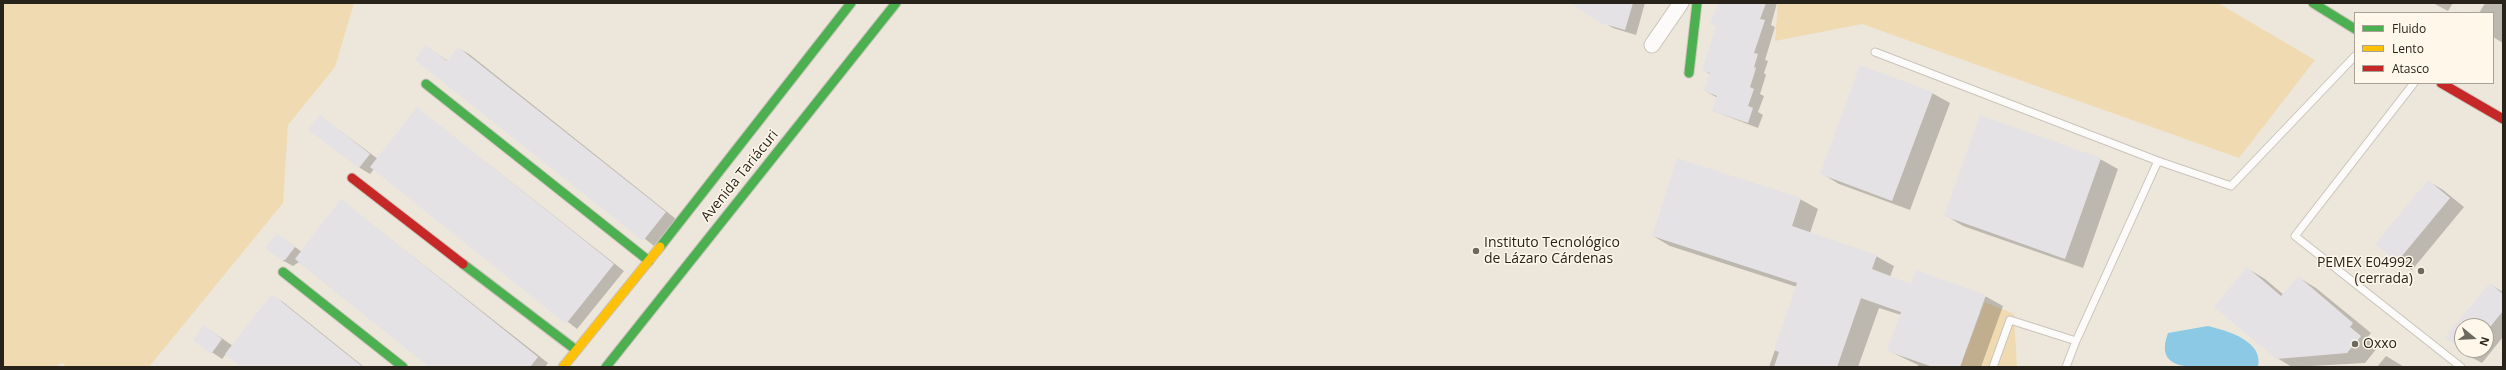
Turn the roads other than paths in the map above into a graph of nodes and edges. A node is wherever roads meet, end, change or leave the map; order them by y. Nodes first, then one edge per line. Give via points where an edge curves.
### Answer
1 (851, 3) edge
2 (896, 3) edge
3 (1681, 3) edge
4 (1697, 3) edge
5 (2313, 3) edge
6 (2354, 28) edge
7 (1652, 45) dead end
8 (1875, 52) dead end
9 (2354, 57) edge
10 (1689, 73) dead end
11 (426, 84) dead end
12 (2413, 84) edge
13 (2443, 84) edge
14 (2503, 119) edge
15 (2158, 161) junction
16 (352, 178) dead end
17 (649, 262) junction
18 (283, 272) dead end
19 (2076, 341) junction
20 (576, 350) junction
21 (403, 367) edge
22 (563, 367) edge
23 (606, 367) edge
24 (1993, 367) edge
25 (2066, 367) edge
26 (2461, 367) edge

1 - 17 street, Avenida Tariácuri
2 - 23 street, Avenida Tariácuri
3 - 7 street
4 - 10 street
5 - 6 street
8 - 15 lane
9 - 15 lane via 2232,186
11 - 17 street
12 - 26 lane via 2295,236
13 - 14 street
15 - 19 lane
16 - 20 street
17 - 20 street, Avenida Tariácuri
18 - 21 street
19 - 24 lane via 2010,320
19 - 25 lane
20 - 22 street, Avenida Tariácuri

